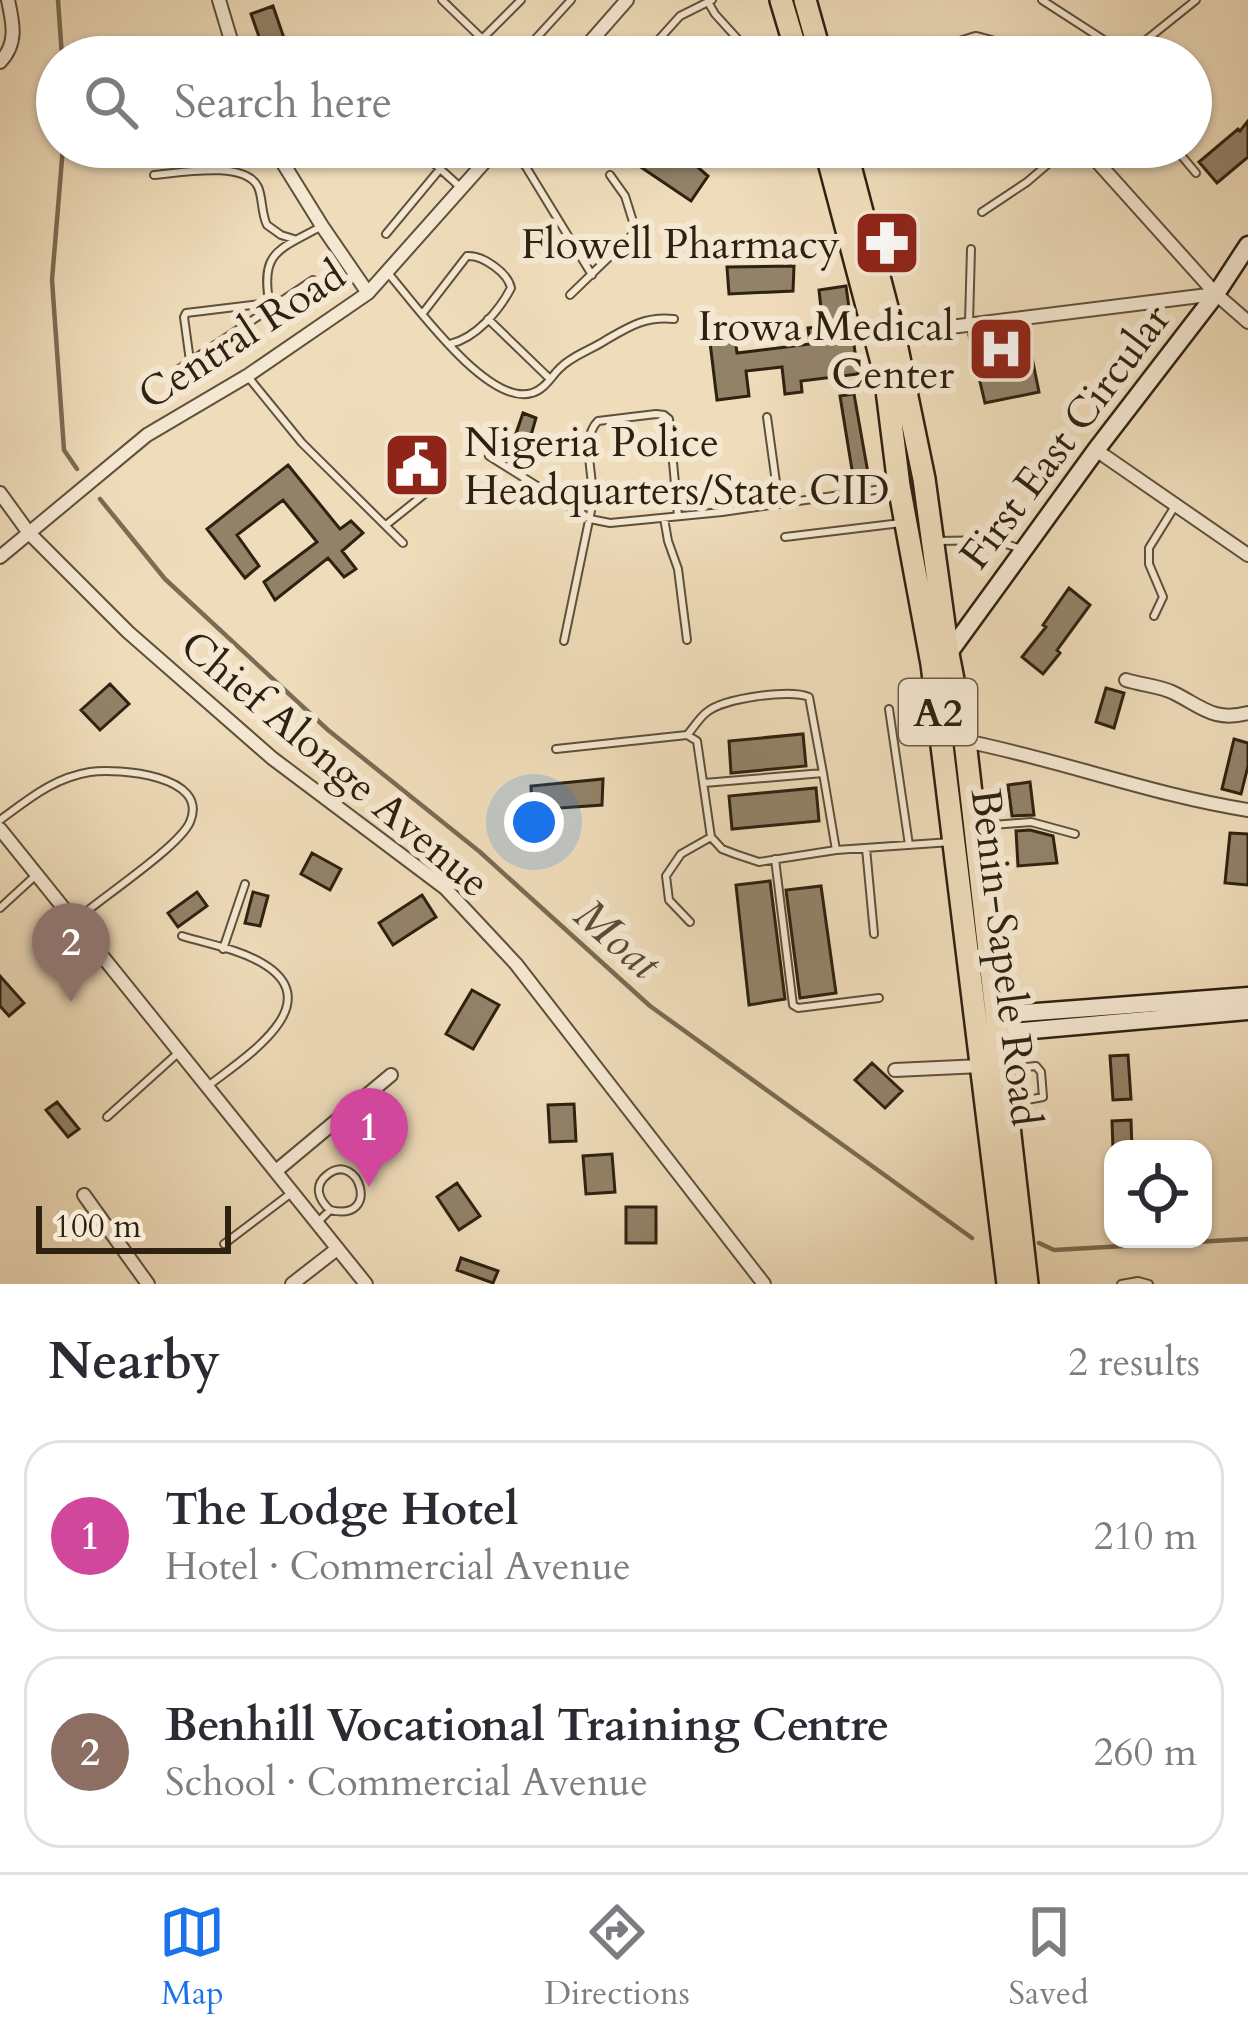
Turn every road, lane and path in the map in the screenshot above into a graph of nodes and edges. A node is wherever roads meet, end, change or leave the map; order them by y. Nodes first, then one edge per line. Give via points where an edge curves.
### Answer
1 (8, 0) edge
2 (219, 0) edge
3 (442, 0) edge
4 (520, 0) edge
5 (571, 0) edge
6 (627, 0) edge
7 (781, 0) edge
8 (805, 0) edge
9 (1042, 0) edge
10 (1196, 0) edge
11 (710, 1) edge
12 (230, 36) edge
13 (479, 36) edge
14 (485, 36) edge
15 (538, 36) edge
16 (595, 36) edge
17 (662, 36) edge
18 (735, 36) edge
19 (792, 36) edge
20 (815, 36) edge
21 (1098, 36) edge
22 (1151, 36) edge
23 (0, 62) edge
24 (286, 168) edge
25 (480, 168) edge
26 (527, 168) edge
27 (831, 168) edge
28 (851, 168) edge
29 (1043, 168) edge
30 (1103, 168) edge
31 (1192, 168) edge
32 (440, 169) joint
33 (1196, 173) dead end
34 (154, 175) dead end
35 (610, 175) dead end
36 (462, 188) junction
37 (982, 212) dead end
38 (322, 226) junction
39 (386, 234) dead end
40 (295, 239) junction
41 (1248, 245) edge
42 (971, 249) dead end
43 (388, 273) junction
44 (592, 276) junction
45 (313, 280) dead end
46 (368, 293) junction
47 (1216, 294) junction
48 (570, 296) dead end
49 (270, 306) junction
50 (423, 314) junction
51 (488, 319) junction
52 (674, 319) dead end
53 (1248, 322) edge
54 (969, 324) junction
55 (894, 334) junction
56 (449, 344) junction
57 (190, 361) junction
58 (179, 369) dead end
59 (247, 376) junction
60 (550, 379) junction
61 (767, 417) dead end
62 (1096, 450) junction
63 (489, 456) dead end
64 (437, 484) dead end
65 (899, 486) junction
66 (0, 493) edge
67 (779, 504) junction
68 (1176, 505) junction
69 (679, 516) junction
70 (664, 518) junction
71 (590, 519) junction
72 (906, 522) junction
73 (386, 525) junction
74 (29, 533) junction
75 (785, 537) dead end
76 (933, 541) junction
77 (403, 543) dead end
78 (1023, 550) junction
79 (1248, 555) edge
80 (0, 557) edge
81 (1154, 616) dead end
82 (686, 640) dead end
83 (563, 641) dead end
84 (940, 659) junction
85 (1126, 680) dead end
86 (889, 709) dead end
87 (1248, 713) edge
88 (687, 735) junction
89 (965, 741) junction
90 (556, 748) dead end
91 (823, 773) junction
92 (704, 783) junction
93 (1248, 810) edge
94 (0, 825) edge
95 (976, 832) junction
96 (1075, 834) dead end
97 (711, 837) junction
98 (952, 842) junction
99 (909, 845) junction
100 (866, 848) junction
101 (836, 850) junction
102 (775, 859) junction
103 (37, 874) junction
104 (245, 884) dead end
105 (0, 908) edge
106 (76, 920) junction
107 (690, 922) dead end
108 (874, 934) dead end
109 (182, 936) dead end
110 (224, 949) junction
111 (1248, 996) edge
112 (879, 998) dead end
113 (1248, 1011) edge
114 (998, 1024) junction
115 (180, 1051) junction
116 (992, 1067) junction
117 (895, 1070) dead end
118 (391, 1075) dead end
119 (208, 1086) junction
120 (1005, 1103) junction
121 (107, 1117) dead end
122 (276, 1171) junction
123 (293, 1192) junction
124 (84, 1195) dead end
125 (330, 1210) junction
126 (317, 1223) junction
127 (224, 1244) dead end
128 (338, 1249) junction
129 (148, 1284) edge
130 (292, 1284) edge
131 (366, 1284) edge
132 (764, 1284) edge
133 (1008, 1284) edge
134 (1027, 1284) edge
135 (1121, 1284) edge
136 (1149, 1284) edge

1 - 23 street via 13,40
2 - 12 street
3 - 13 lane
4 - 14 lane
5 - 15 lane
6 - 16 street
7 - 19 highway
8 - 20 highway
9 - 21 lane
10 - 22 lane
11 - 17 lane
11 - 18 lane
24 - 38 street
25 - 36 street, Central Road
26 - 44 lane
27 - 65 highway, Benin-Sapele Road / A2 via 885,374
28 - 55 highway, Benin-Sapele Road / A2
29 - 37 lane
30 - 47 street
31 - 33 lane
32 - 36 lane
32 - 39 lane
34 - 40 lane via 248,176 267,225
35 - 44 lane via 635,228
36 - 43 street, Central Road
38 - 40 lane
38 - 46 street
40 - 49 lane via 269,262
41 - 47 street, First East Circular
42 - 54 lane
43 - 46 street, Central Road
43 - 50 lane
44 - 48 lane
45 - 49 lane
46 - 59 street, Central Road
47 - 53 street
47 - 54 street
47 - 62 street, First East Circular
49 - 57 lane
49 - 57 lane via 186,313
50 - 51 lane via 474,255 512,284
50 - 56 lane
51 - 56 lane
51 - 60 lane
52 - 60 lane via 641,320
54 - 55 street
55 - 76 highway, Benin-Sapele Road / A2
56 - 60 lane via 510,392 532,393
57 - 58 lane
59 - 73 lane
59 - 74 street, Central Road via 147,435
61 - 67 lane
62 - 68 street
62 - 78 street, First East Circular
63 - 71 lane
64 - 73 lane
65 - 67 lane
65 - 72 highway, Benin-Sapele Road / A2
66 - 74 street, Chief Alonge Avenue
67 - 69 lane
68 - 79 street
68 - 81 lane via 1149,548 1163,597
69 - 70 lane
69 - 71 lane via 669,419 656,414 591,425
70 - 71 lane
70 - 82 lane
71 - 83 lane
72 - 75 lane
72 - 84 highway, Benin-Sapele Road / A2
73 - 77 lane
74 - 80 street, Central Road
74 - 132 street, Chief Alonge Avenue via 272,758 445,888 515,964
76 - 78 lane via 994,540
76 - 84 highway, Benin-Sapele Road / A2
78 - 84 street, First East Circular
84 - 89 highway, Benin-Sapele Road / A2
84 - 98 highway, Benin-Sapele Road / A2
85 - 87 street via 1170,690 1202,711
86 - 99 lane
88 - 90 lane
88 - 91 lane via 726,702 802,693
88 - 92 lane via 697,741
89 - 93 street
89 - 95 highway, Benin-Sapele Road / A2
91 - 92 lane
91 - 101 lane
92 - 97 lane
94 - 103 street
94 - 106 lane via 39,790 91,772 151,776 189,795 188,826
95 - 96 lane via 1031,823
95 - 98 lane
95 - 114 highway, Benin-Sapele Road / A2
97 - 102 lane via 734,854
97 - 107 lane via 681,854 666,876 669,900
98 - 99 lane
98 - 116 highway, Benin-Sapele Road / A2
99 - 100 lane
100 - 101 lane
100 - 108 lane
101 - 102 lane
102 - 112 lane via 793,1005
103 - 105 lane
103 - 106 street
104 - 110 lane
106 - 115 street
109 - 110 lane
110 - 119 lane via 275,973 287,1008 277,1028
111 - 114 street
113 - 114 street
114 - 116 highway, Benin-Sapele Road / A2
115 - 119 street
115 - 121 lane
116 - 117 street
116 - 120 highway, Benin-Sapele Road / A2
116 - 120 lane via 1041,1072 1038,1099
116 - 133 highway, Benin-Sapele Road / A2
118 - 122 street
119 - 122 street
120 - 134 highway, Benin-Sapele Road / A2
122 - 123 street
123 - 126 street
123 - 127 lane
124 - 129 street
125 - 125 lane via 321,1181 351,1173 359,1202
125 - 126 lane
126 - 128 street
128 - 130 street
128 - 131 street
135 - 136 lane

